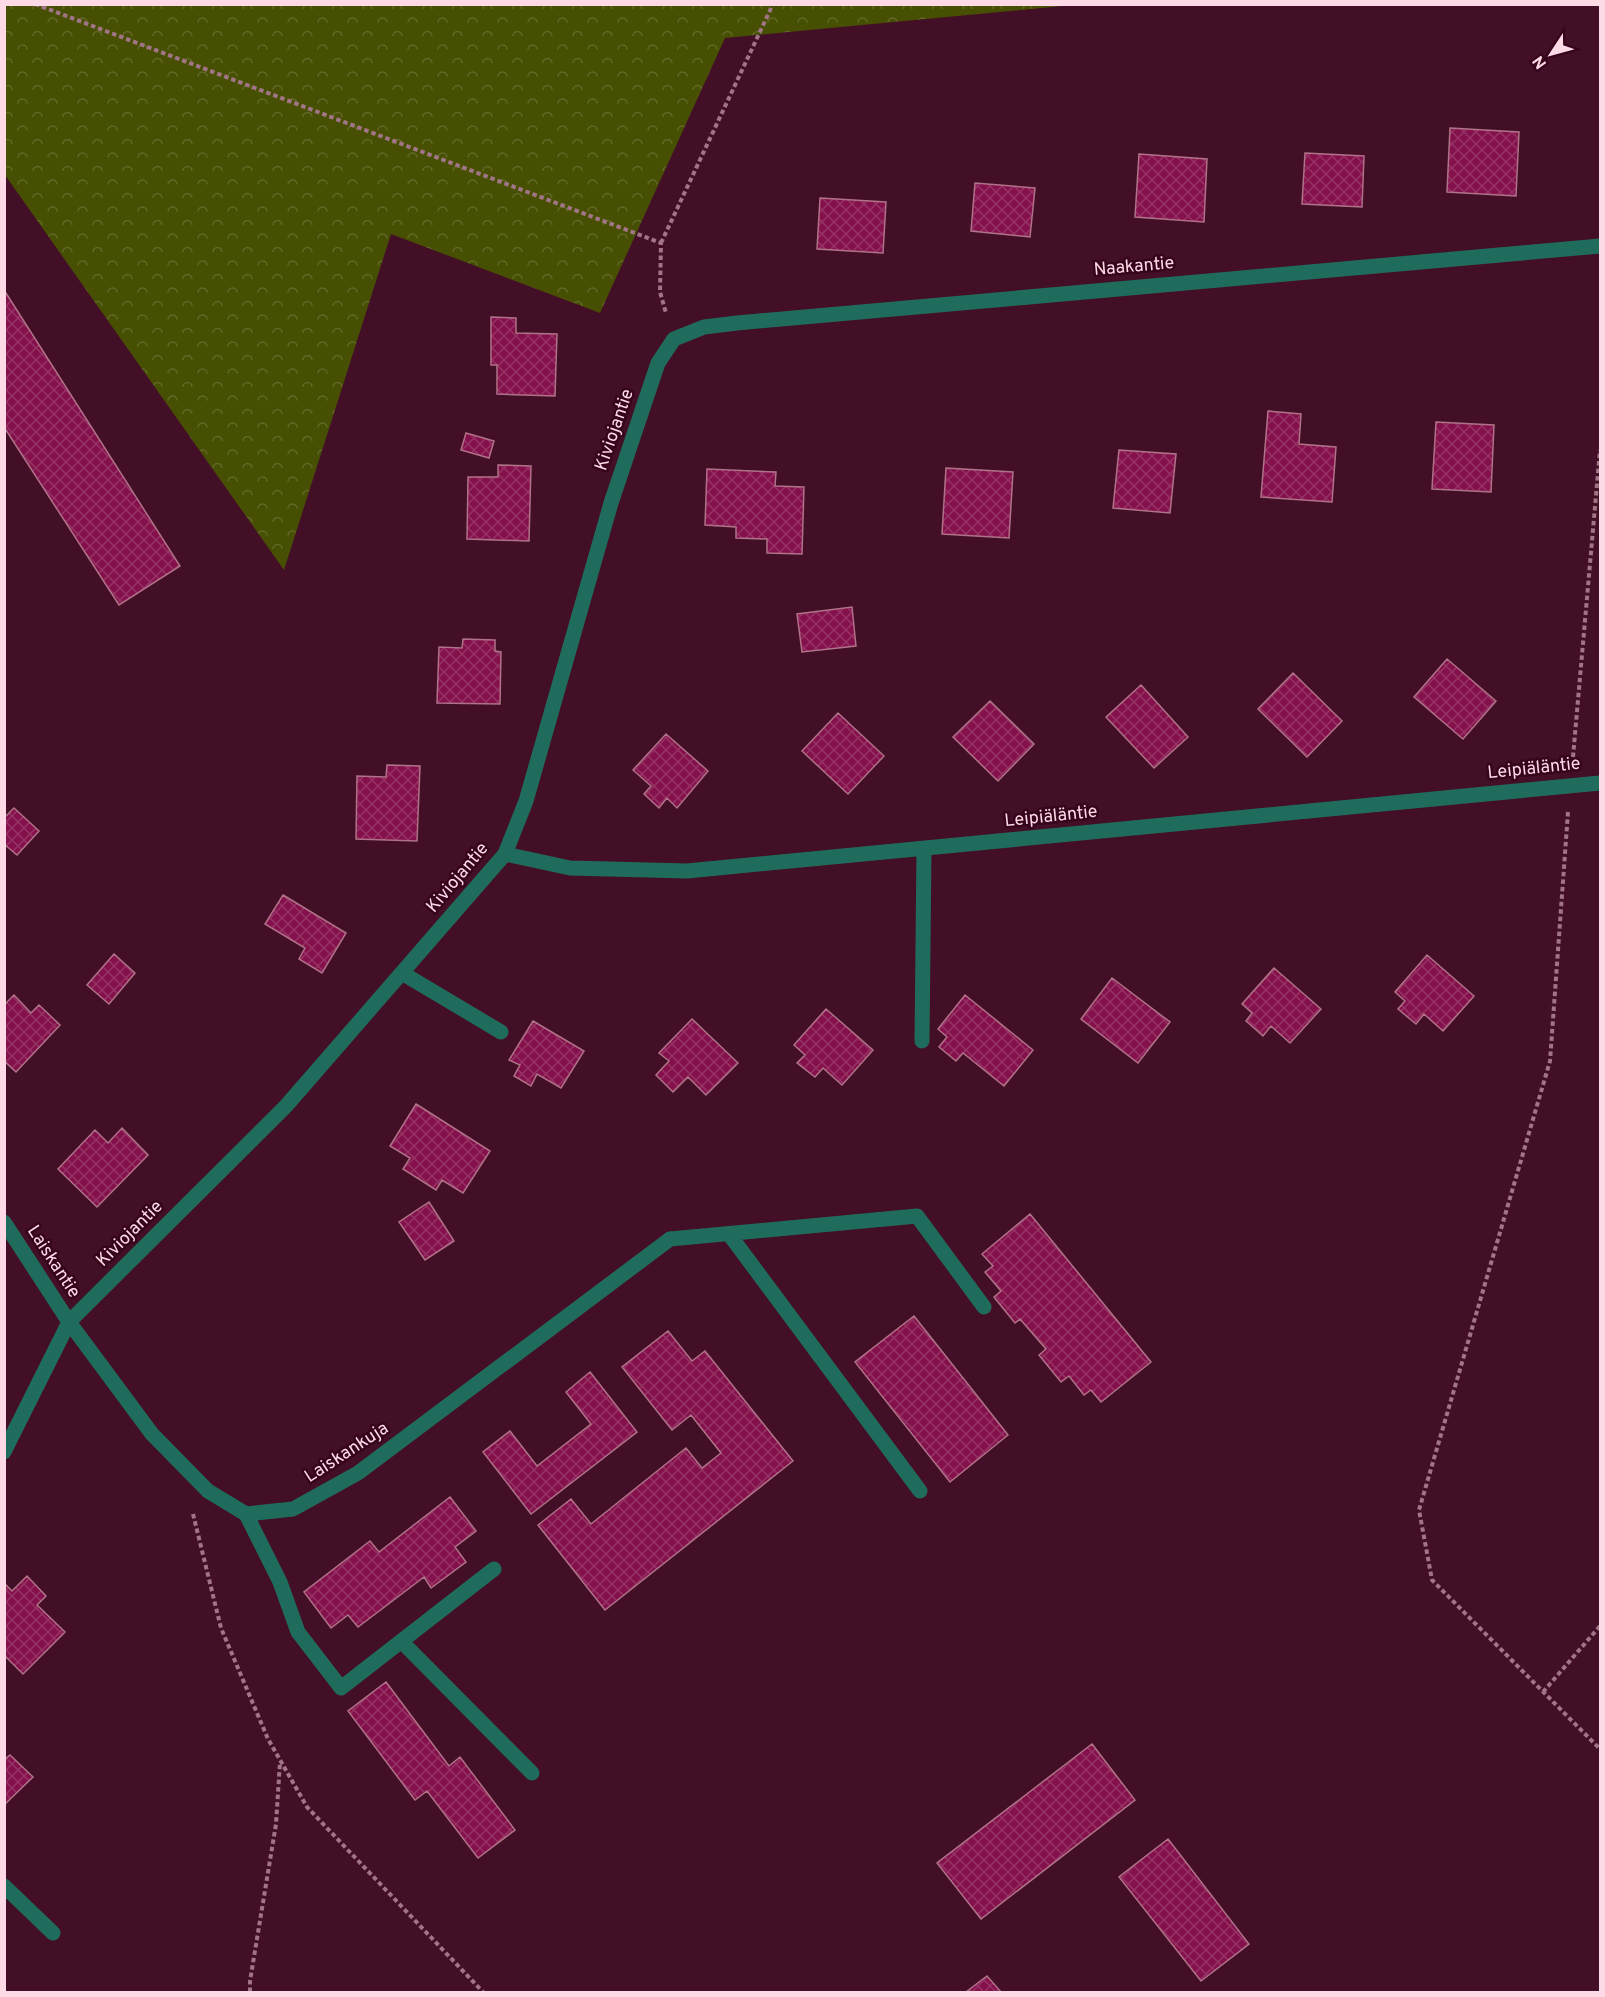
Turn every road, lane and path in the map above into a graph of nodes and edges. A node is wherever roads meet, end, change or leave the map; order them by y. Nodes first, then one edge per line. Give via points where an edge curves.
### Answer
1 (35, 4) edge
2 (773, 4) edge
3 (662, 243) junction
4 (1600, 246) edge
5 (674, 339) junction
6 (1600, 450) edge
7 (1600, 783) edge
8 (1570, 785) junction
9 (924, 849) junction
10 (505, 854) junction
11 (402, 973) junction
12 (501, 1032) dead end
13 (922, 1041) dead end
14 (4, 1222) edge
15 (729, 1234) junction
16 (984, 1307) dead end
17 (69, 1322) junction
18 (4, 1452) edge
19 (180, 1464) junction
20 (920, 1491) dead end
21 (246, 1514) junction
22 (494, 1569) dead end
23 (1600, 1626) edge
24 (401, 1641) junction
25 (1543, 1692) junction
26 (1600, 1749) edge
27 (281, 1760) junction
28 (532, 1773) dead end
29 (4, 1886) edge
30 (53, 1934) dead end
31 (250, 1992) edge
32 (483, 1992) edge

1 - 3 path
2 - 3 path
3 - 5 path via 660,292
4 - 5 street, Naakantie via 737,323 704,327
5 - 10 street, Kiviojantie via 658,363 611,503 526,801
6 - 8 path
7 - 8 street, Leipiäläntie
8 - 9 street, Leipiäläntie
8 - 25 path via 1550,1061 1419,1510 1432,1580
9 - 10 street, Leipiäläntie via 687,871 570,868
9 - 13 street
10 - 11 street, Kiviojantie
11 - 12 street
11 - 17 street, Kiviojantie via 286,1106
14 - 17 street, Laiskantie
15 - 16 street via 917,1216
15 - 20 street
15 - 21 street, Laiskankuja via 670,1239 358,1473 293,1509
17 - 18 street, Laiskantie
17 - 19 street via 152,1434
19 - 21 street via 208,1491
19 - 27 path via 221,1628
21 - 24 street via 280,1582 298,1632 341,1688
22 - 24 street
23 - 25 path
24 - 28 street
25 - 26 path
27 - 31 path via 276,1824
27 - 32 path via 307,1807
29 - 30 street

